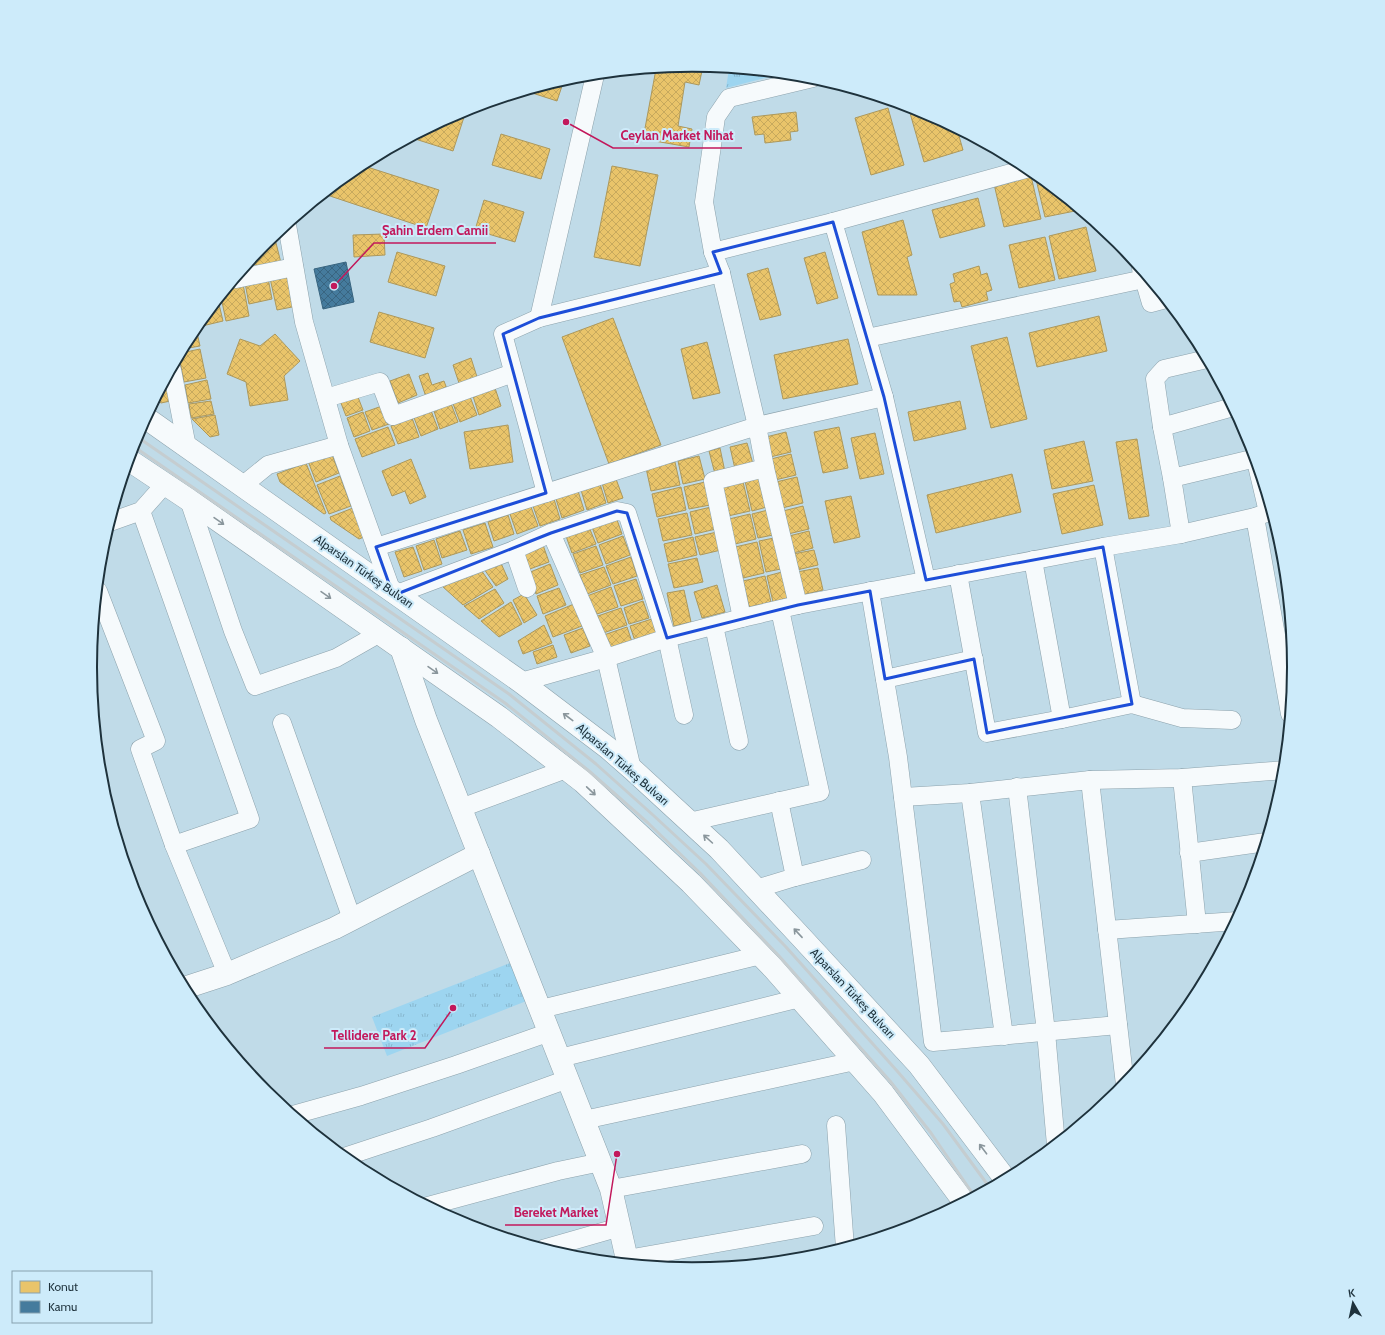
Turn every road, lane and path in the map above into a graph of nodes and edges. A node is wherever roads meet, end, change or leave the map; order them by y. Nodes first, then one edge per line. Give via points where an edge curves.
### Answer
1 (593, 80) edge
2 (799, 81) edge
3 (1020, 170) edge
4 (833, 222) junction
5 (288, 231) edge
6 (713, 252) junction
7 (294, 267) junction
8 (720, 273) junction
9 (1140, 275) edge
10 (243, 278) edge
11 (1145, 281) edge
12 (1161, 300) edge
13 (540, 318) junction
14 (867, 338) junction
15 (1202, 359) edge
16 (514, 373) junction
17 (173, 377) edge
18 (884, 397) junction
19 (326, 398) junction
20 (1229, 408) edge
21 (150, 421) edge
22 (757, 426) junction
23 (1162, 427) junction
24 (339, 445) junction
25 (187, 447) junction
26 (1250, 459) edge
27 (134, 463) edge
28 (765, 468) junction
29 (1172, 478) junction
30 (165, 484) junction
31 (242, 486) junction
32 (1261, 492) edge
33 (546, 493) junction
34 (189, 500) junction
35 (141, 511) junction
36 (1265, 513) edge
37 (115, 520) edge
38 (552, 533) junction
39 (1181, 534) junction
40 (376, 547) junction
41 (1103, 547) junction
42 (514, 550) junction
43 (1033, 560) junction
44 (958, 574) junction
45 (926, 580) junction
46 (527, 588) dead end
47 (870, 591) junction
48 (395, 593) junction
49 (101, 599) edge
50 (798, 605) junction
51 (780, 610) junction
52 (742, 618) junction
53 (714, 626) junction
54 (380, 633) junction
55 (667, 638) junction
56 (401, 648) junction
57 (606, 658) junction
58 (974, 659) junction
59 (885, 679) junction
60 (521, 682) junction
61 (1287, 693) edge
62 (1132, 704) junction
63 (684, 715) dead end
64 (1062, 719) junction
65 (1232, 720) dead end
66 (282, 724) dead end
67 (739, 741) dead end
68 (632, 769) junction
69 (566, 770) junction
70 (1279, 770) edge
71 (1182, 778) junction
72 (1090, 780) junction
73 (1017, 787) junction
74 (970, 793) junction
75 (903, 797) junction
76 (779, 801) junction
77 (461, 808) junction
78 (689, 822) junction
79 (1261, 843) edge
80 (174, 844) junction
81 (1190, 852) junction
82 (479, 854) junction
83 (862, 860) dead end
84 (794, 877) junction
85 (756, 888) junction
86 (352, 919) junction
87 (1231, 921) edge
88 (1197, 924) junction
89 (1107, 930) junction
90 (761, 955) junction
91 (226, 974) junction
92 (190, 986) edge
93 (800, 998) junction
94 (541, 1010) junction
95 (1118, 1025) junction
96 (550, 1032) junction
97 (1046, 1032) junction
98 (1004, 1036) junction
99 (933, 1042) junction
100 (560, 1058) junction
101 (913, 1058) junction
102 (855, 1061) junction
103 (1124, 1078) edge
104 (568, 1079) junction
105 (298, 1114) edge
106 (584, 1120) junction
107 (836, 1125) dead end
108 (1056, 1140) edge
109 (802, 1154) dead end
110 (351, 1155) edge
111 (601, 1162) junction
112 (1003, 1175) edge
113 (611, 1189) junction
114 (962, 1199) edge
115 (434, 1204) edge
116 (814, 1226) dead end
117 (620, 1227) junction
118 (845, 1244) edge
119 (552, 1246) edge
120 (626, 1259) edge
121 (636, 1260) edge

1 - 13 street
2 - 6 street via 730,98 716,117 704,202
3 - 4 street
4 - 6 street
4 - 14 street
5 - 7 street
6 - 8 street
7 - 10 street
7 - 19 street via 304,322
8 - 13 street
8 - 22 street
9 - 14 street
11 - 12 street via 1151,303
13 - 16 street via 503,334
14 - 18 street
15 - 23 street via 1164,370 1155,379
16 - 19 street via 393,416 380,382
16 - 33 street
17 - 25 street
18 - 22 street
18 - 45 street
19 - 24 street
20 - 23 street
21 - 25 main road, Alparslan Türkeş Bulvarı
22 - 28 street
22 - 33 street
23 - 29 street
24 - 31 street via 268,465
24 - 40 street
25 - 31 main road, Alparslan Türkeş Bulvarı
26 - 29 street
27 - 30 main road
28 - 50 street
28 - 52 street via 713,481
29 - 39 street
30 - 34 main road
30 - 35 street
31 - 48 main road, Alparslan Türkeş Bulvarı
32 - 36 street
33 - 40 street
34 -> 54 main road
34 - 54 street via 233,631 255,686 336,658
35 - 37 street
35 - 80 street via 250,819
36 - 39 street
36 - 61 street
38 - 42 street
38 - 55 street via 617,511 627,513
38 - 57 street
39 - 41 street
40 - 48 street
41 - 43 street
41 - 62 street
42 - 46 street
42 - 48 street
43 - 44 street
43 - 64 street
44 - 45 street
44 - 58 street
45 - 47 street
47 - 50 street
47 - 59 street
48 - 60 main road, Alparslan Türkeş Bulvarı
49 - 80 street via 156,741 140,749
50 - 51 street
51 - 52 street
51 - 76 street via 820,792
52 - 53 street
53 - 55 street
53 - 67 street
54 - 56 main road
55 - 57 street
55 - 63 street
56 -> 69 main road via 500,716
56 - 77 main road
57 - 60 street
57 - 68 street
58 - 59 street
58 - 64 street via 988,733
59 - 75 street
68 -> 60 main road, Alparslan Türkeş Bulvarı
62 - 64 street
62 - 65 street via 1182,718
66 - 86 street
68 - 78 main road, Alparslan Türkeş Bulvarı
69 - 77 street
69 -> 90 main road via 691,883
70 - 71 street
71 - 72 street
71 - 81 street
72 - 73 street
72 - 89 street
73 - 74 street
73 - 97 street
74 - 75 street
74 - 98 street
75 - 99 street
76 - 78 street
76 - 84 street
77 - 82 main road
85 -> 78 main road, Alparslan Türkeş Bulvarı
79 - 81 street
80 - 91 street
81 - 88 street
82 - 86 main road
82 - 94 main road
83 - 84 street
84 - 85 street
101 -> 85 main road, Alparslan Türkeş Bulvarı
86 - 91 main road
87 - 88 street
88 - 89 street
89 - 95 street
90 - 93 main road
90 - 94 street
91 - 92 main road
93 - 100 street
93 - 102 main road
94 - 96 main road
95 - 97 street
95 - 103 street
96 - 100 main road
96 - 105 street via 361,1096
97 - 98 street
97 - 108 street
98 - 99 street
99 - 101 street
100 - 104 main road
112 -> 101 main road, Alparslan Türkeş Bulvarı
102 - 106 street
102 - 114 main road via 883,1093
104 - 106 main road
104 - 110 street
106 - 111 main road
107 - 118 street
109 - 113 street
111 - 113 main road
111 - 115 street
113 - 117 main road
116 - 121 street
117 - 119 street
117 - 120 main road

